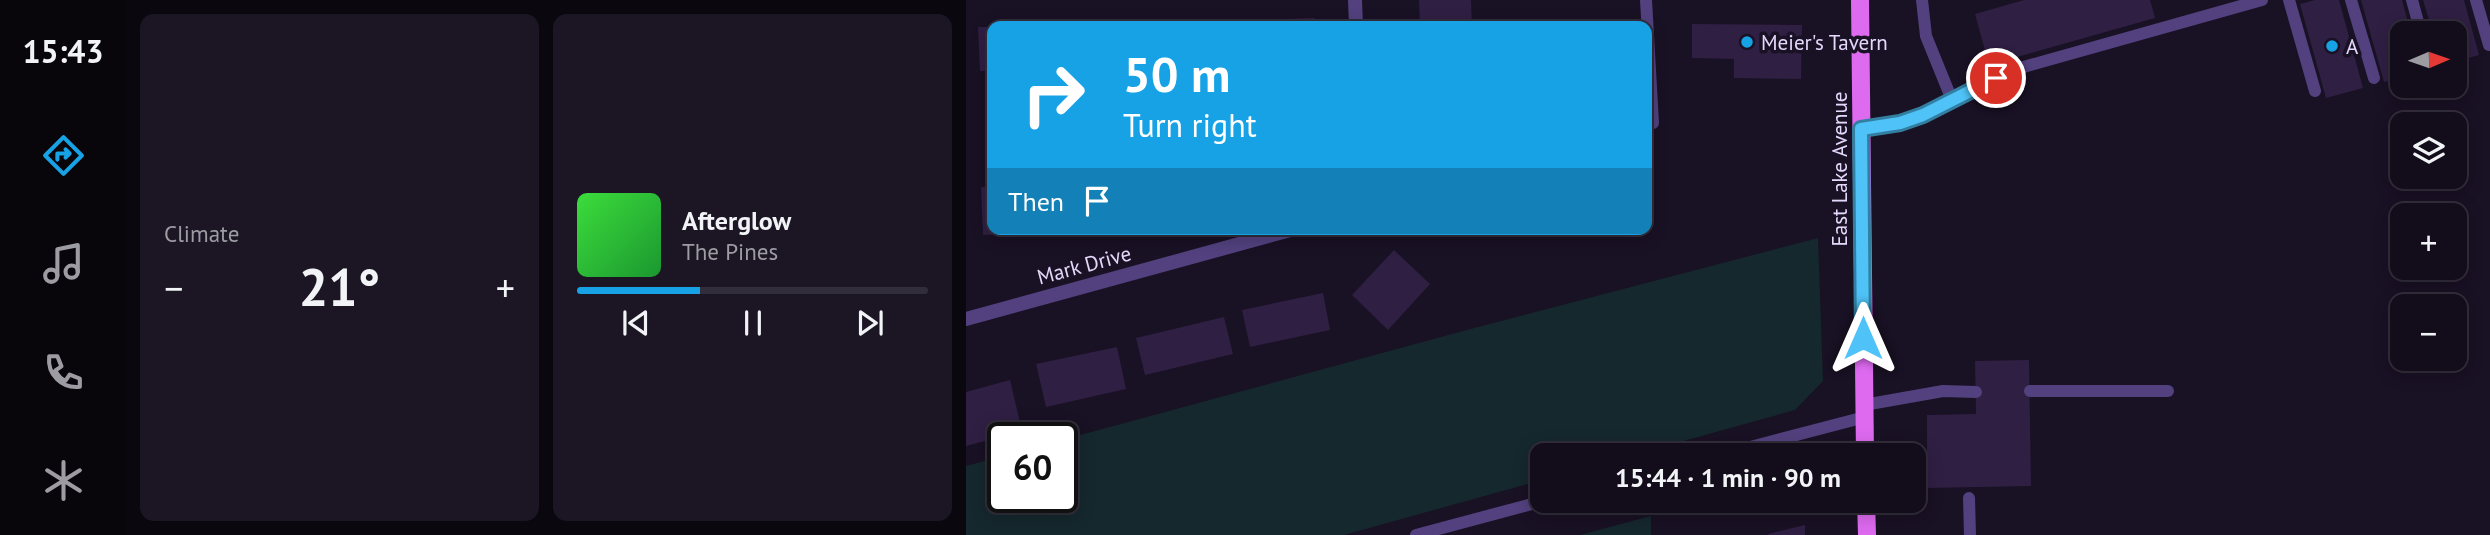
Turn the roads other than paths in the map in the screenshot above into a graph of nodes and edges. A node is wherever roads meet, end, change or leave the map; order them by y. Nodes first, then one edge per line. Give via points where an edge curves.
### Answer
1 (1355, 0) edge
2 (1646, 0) edge
3 (1860, 0) edge
4 (1922, 0) edge
5 (2262, 0) edge
6 (2289, 0) edge
7 (2351, 0) edge
8 (2412, 0) edge
9 (2476, 0) edge
10 (1356, 21) edge
11 (1647, 21) edge
12 (2418, 21) edge
13 (2489, 46) edge
14 (2374, 79) dead end
15 (2315, 91) dead end
16 (1952, 100) junction
17 (1652, 106) edge
18 (1653, 124) dead end
19 (1861, 129) junction
20 (1272, 235) edge
21 (966, 319) edge
22 (2030, 391) dead end
23 (2168, 391) dead end
24 (1976, 392) dead end
25 (1864, 411) junction
26 (1759, 443) edge
27 (1865, 443) edge
28 (1969, 499) dead end
29 (1530, 505) edge
30 (1866, 513) edge
31 (1416, 535) edge
32 (1866, 535) edge
33 (1970, 535) edge

1 - 10 street
2 - 11 lane
3 - 19 main road, East Lake Avenue
4 - 16 lane via 1926,36
5 - 16 lane via 2020,68
6 - 15 lane
7 - 14 lane
8 - 12 lane
9 - 13 lane
16 - 19 lane via 1900,123
17 - 18 lane
19 - 25 main road, East Lake Avenue
20 - 21 street, Mark Drive
22 - 23 lane
24 - 25 lane via 1943,391
25 - 26 lane
25 - 27 main road, East Lake Avenue
28 - 33 lane
29 - 31 lane
30 - 32 main road

